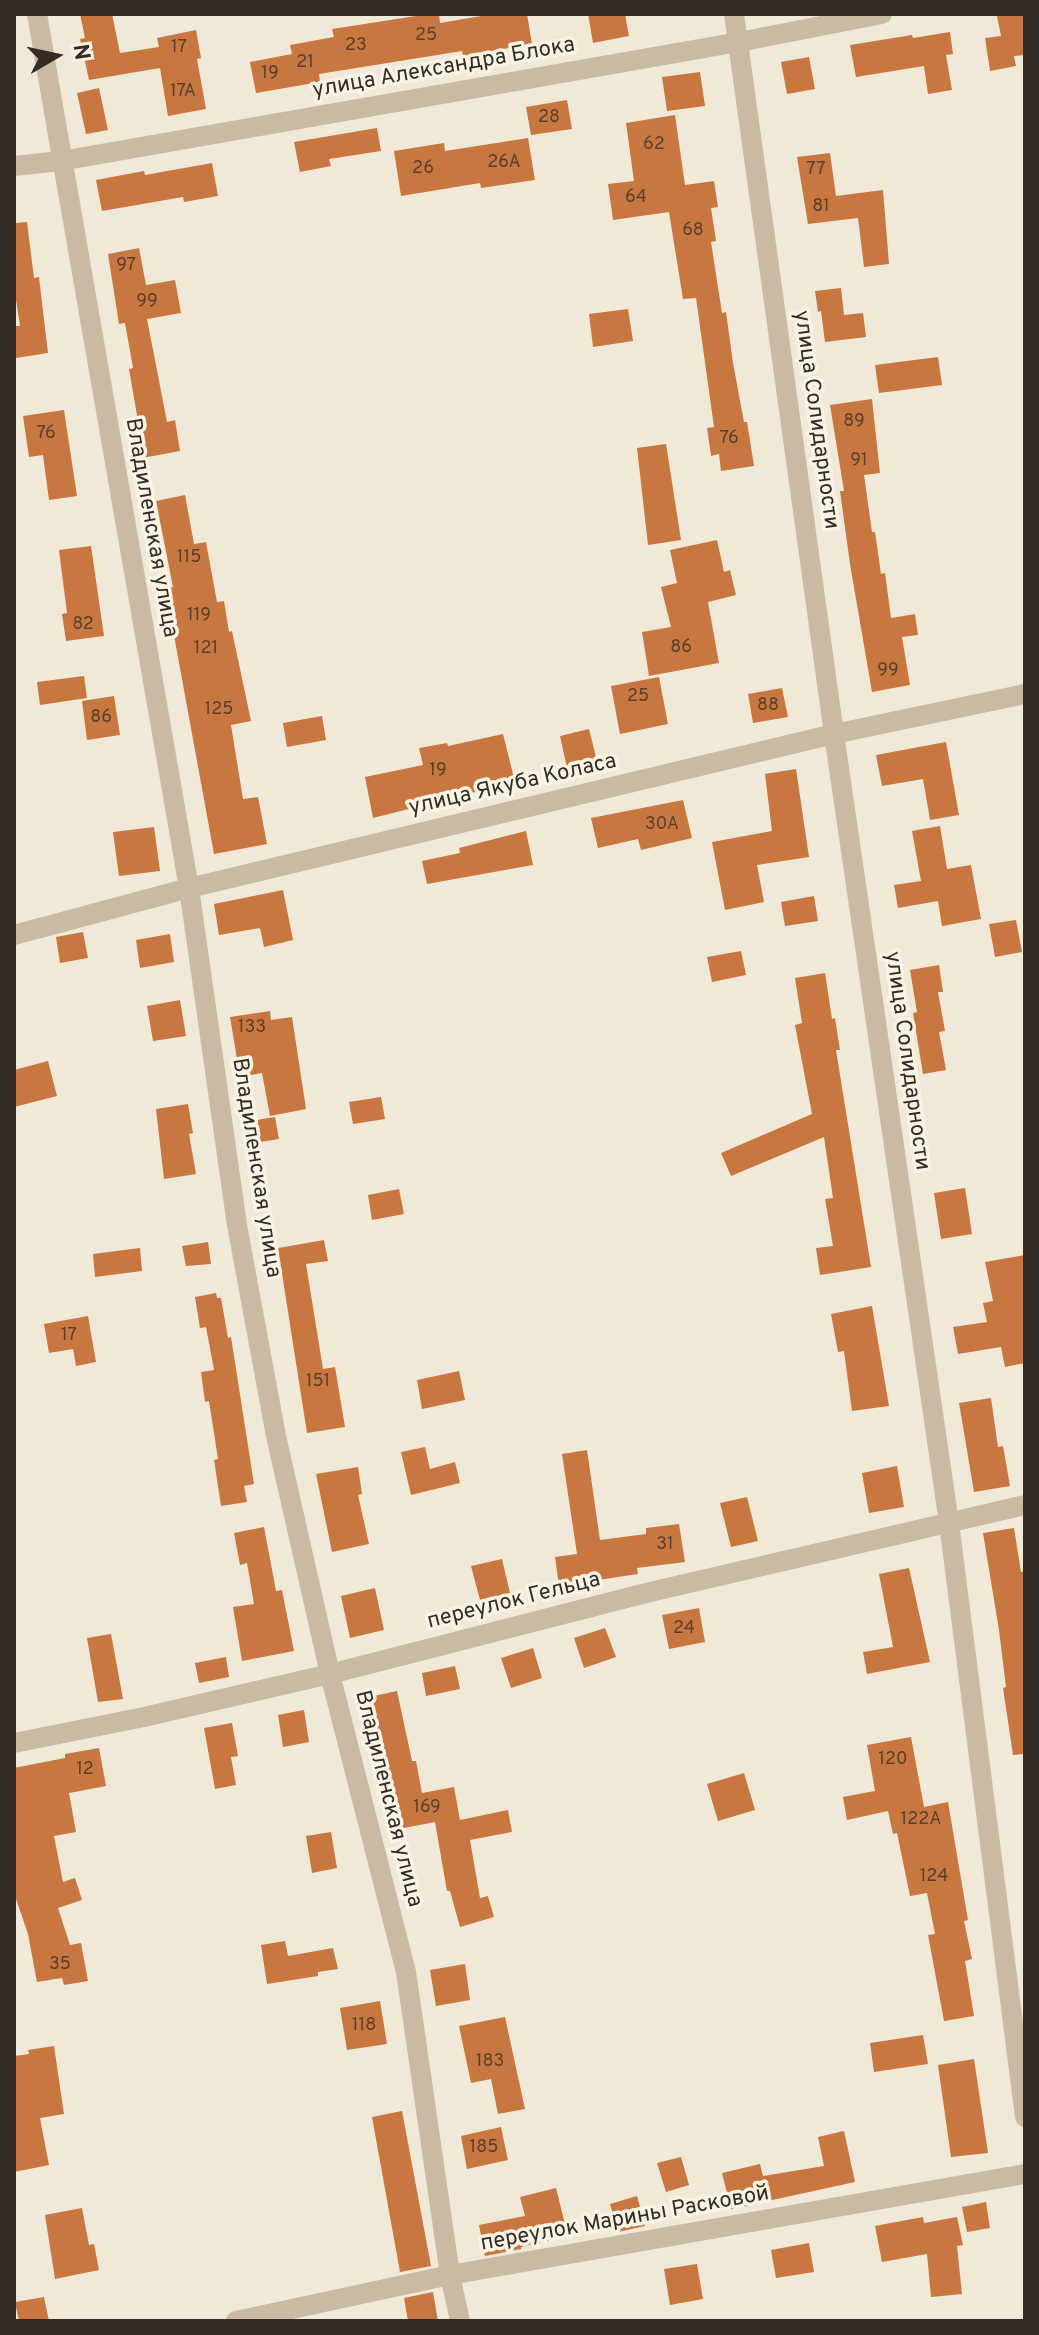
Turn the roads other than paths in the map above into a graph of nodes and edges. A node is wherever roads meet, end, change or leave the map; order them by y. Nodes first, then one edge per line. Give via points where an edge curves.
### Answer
1 (37, 14) edge
2 (734, 14) edge
3 (882, 14) edge
4 (739, 42) junction
5 (61, 161) junction
6 (14, 166) edge
7 (1025, 694) edge
8 (834, 734) junction
9 (189, 888) junction
10 (14, 935) edge
11 (1025, 1505) edge
12 (949, 1523) junction
13 (330, 1674) junction
14 (14, 1743) edge
15 (1025, 2117) edge
16 (1025, 2174) edge
17 (450, 2275) junction
18 (236, 2321) edge
19 (460, 2321) edge

1 - 5 street, Владиленская улица
2 - 4 street, улица Солидарности
3 - 4 street, улица Александра Блока
4 - 5 street, улица Александра Блока
4 - 8 street, улица Солидарности
5 - 6 street, улица Александра Блока
5 - 9 street, Владиленская улица
7 - 8 street, улица Якуба Коласа
8 - 9 street, улица Якуба Коласа
8 - 12 street, улица Солидарности
9 - 10 street, улица Якуба Коласа
9 - 13 street, Владиленская улица via 237,1225 276,1436
11 - 12 street, переулок Гельца
12 - 13 street, переулок Гельца
12 - 15 street, улица Солидарности
13 - 14 street, переулок Гельца
13 - 17 street, Владиленская улица via 406,1972
16 - 17 street, переулок Марины Расковой
17 - 18 street, переулок Марины Расковой
17 - 19 street, Владиленская улица

